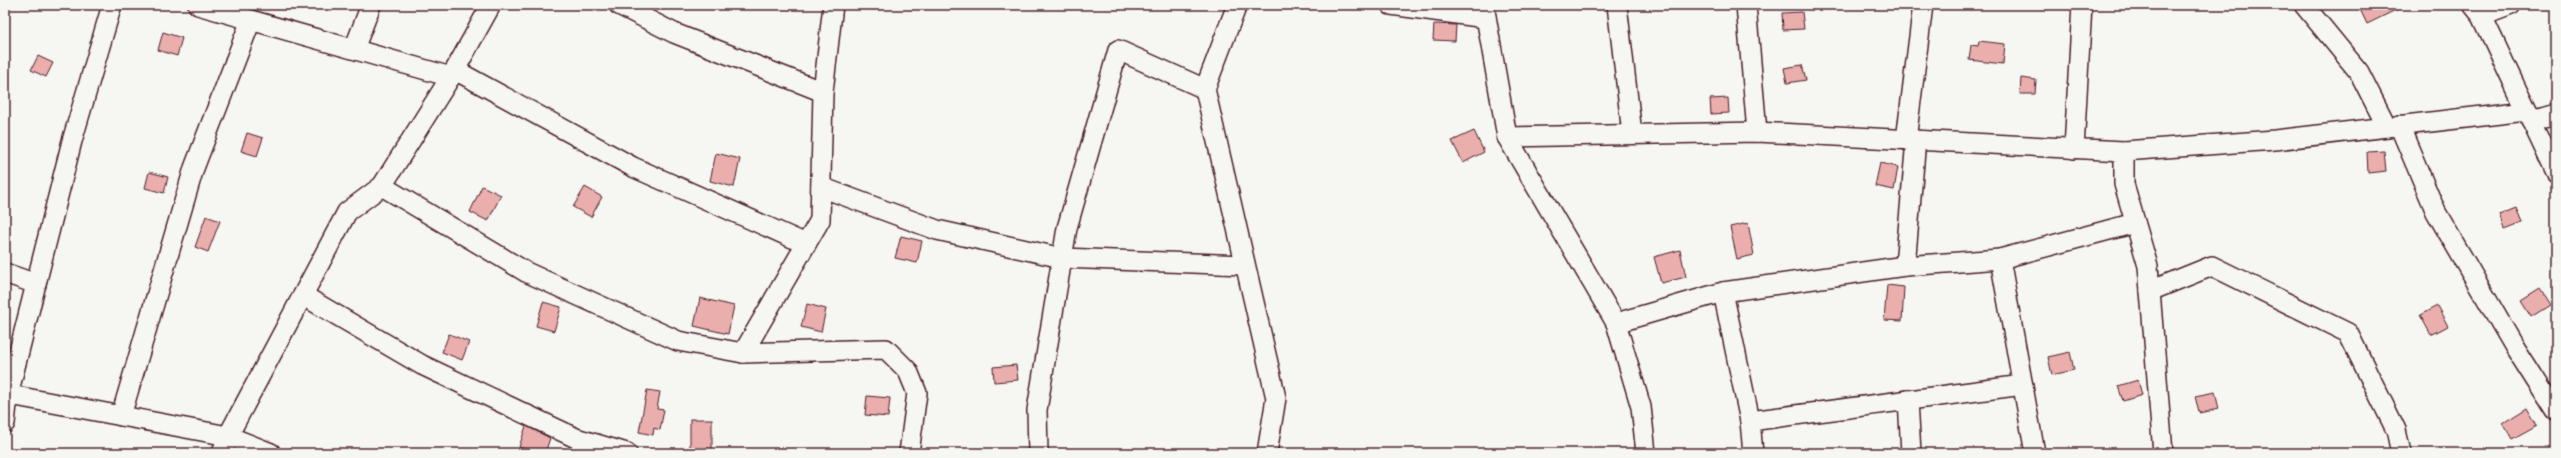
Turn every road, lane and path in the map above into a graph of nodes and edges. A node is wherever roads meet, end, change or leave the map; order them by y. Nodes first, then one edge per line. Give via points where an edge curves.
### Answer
1 (112, 5) edge
2 (198, 5) edge
3 (371, 5) edge
4 (491, 5) edge
5 (619, 5) edge
6 (833, 5) edge
7 (1237, 5) edge
8 (1391, 5) edge
9 (1616, 5) edge
10 (1746, 5) edge
11 (1923, 5) edge
12 (2082, 5) edge
13 (2304, 5) edge
14 (2511, 5) edge
15 (2477, 10) edge
16 (1485, 12) edge
17 (246, 14) edge
18 (354, 49) junction
19 (453, 73) junction
20 (1205, 89) junction
21 (823, 92) junction
22 (2556, 114) edge
23 (2529, 116) junction
24 (2393, 126) junction
25 (1756, 132) junction
26 (1632, 134) junction
27 (1507, 137) junction
28 (1911, 140) junction
29 (2074, 149) junction
30 (2124, 151) junction
31 (2556, 173) edge
32 (382, 186) junction
33 (821, 187) junction
34 (2136, 223) junction
35 (806, 244) junction
36 (1062, 258) junction
37 (2000, 259) junction
38 (1244, 264) junction
39 (1905, 266) junction
40 (5, 273) edge
41 (36, 284) junction
42 (2150, 291) junction
43 (1723, 292) junction
44 (304, 296) junction
45 (1616, 323) junction
46 (744, 353) junction
47 (2023, 385) junction
48 (7, 394) edge
49 (1908, 400) junction
50 (2556, 412) edge
51 (121, 416) junction
52 (1750, 421) junction
53 (5, 423) edge
54 (225, 445) edge
55 (574, 446) edge
56 (271, 453) edge
57 (627, 453) edge
58 (909, 453) edge
59 (1038, 453) edge
60 (1267, 453) edge
61 (1646, 453) edge
62 (1753, 453) edge
63 (1912, 453) edge
64 (2035, 453) edge
65 (2163, 453) edge
66 (2401, 453) edge

1 - 41 street via 72,141
2 - 17 street
3 - 18 street
4 - 19 street
5 - 21 street via 674,33
6 - 21 street
7 - 20 street
8 - 16 street
9 - 26 street
10 - 25 street
11 - 28 street
12 - 29 street
13 - 24 street via 2359,72
14 - 15 street
15 - 23 street
16 - 27 street
17 - 18 street
17 - 51 street via 194,168
18 - 19 street
19 - 32 street
19 - 35 street via 633,166
20 - 36 street via 1118,50 1067,228
20 - 38 street
21 - 33 street
22 - 23 street
23 - 24 street
23 - 31 street
24 - 30 street via 2275,140
24 - 50 street via 2436,212 2514,346
25 - 26 street
25 - 28 street
26 - 27 street
27 - 45 street
28 - 29 street
28 - 39 street
29 - 30 street
30 - 34 street via 2124,184
32 - 44 street via 347,212
32 - 46 street via 526,272 678,341
33 - 35 street via 820,220
33 - 36 street via 937,230
34 - 37 street
34 - 42 street via 2148,266
35 - 46 street
36 - 38 street
36 - 59 street via 1037,410
37 - 39 street
37 - 47 street
38 - 60 street via 1276,398
39 - 43 street
40 - 41 street
41 - 48 street
42 - 65 street
42 - 66 street via 2212,266 2348,333 2396,430
43 - 45 street
43 - 52 street
44 - 54 street
44 - 55 street via 422,365
45 - 61 street via 1641,407
46 - 58 street via 886,349 908,371 917,393
47 - 49 street
47 - 64 street
48 - 51 street
48 - 53 street
49 - 52 street
49 - 63 street
51 - 54 street
52 - 62 street
54 - 56 street
55 - 57 street

